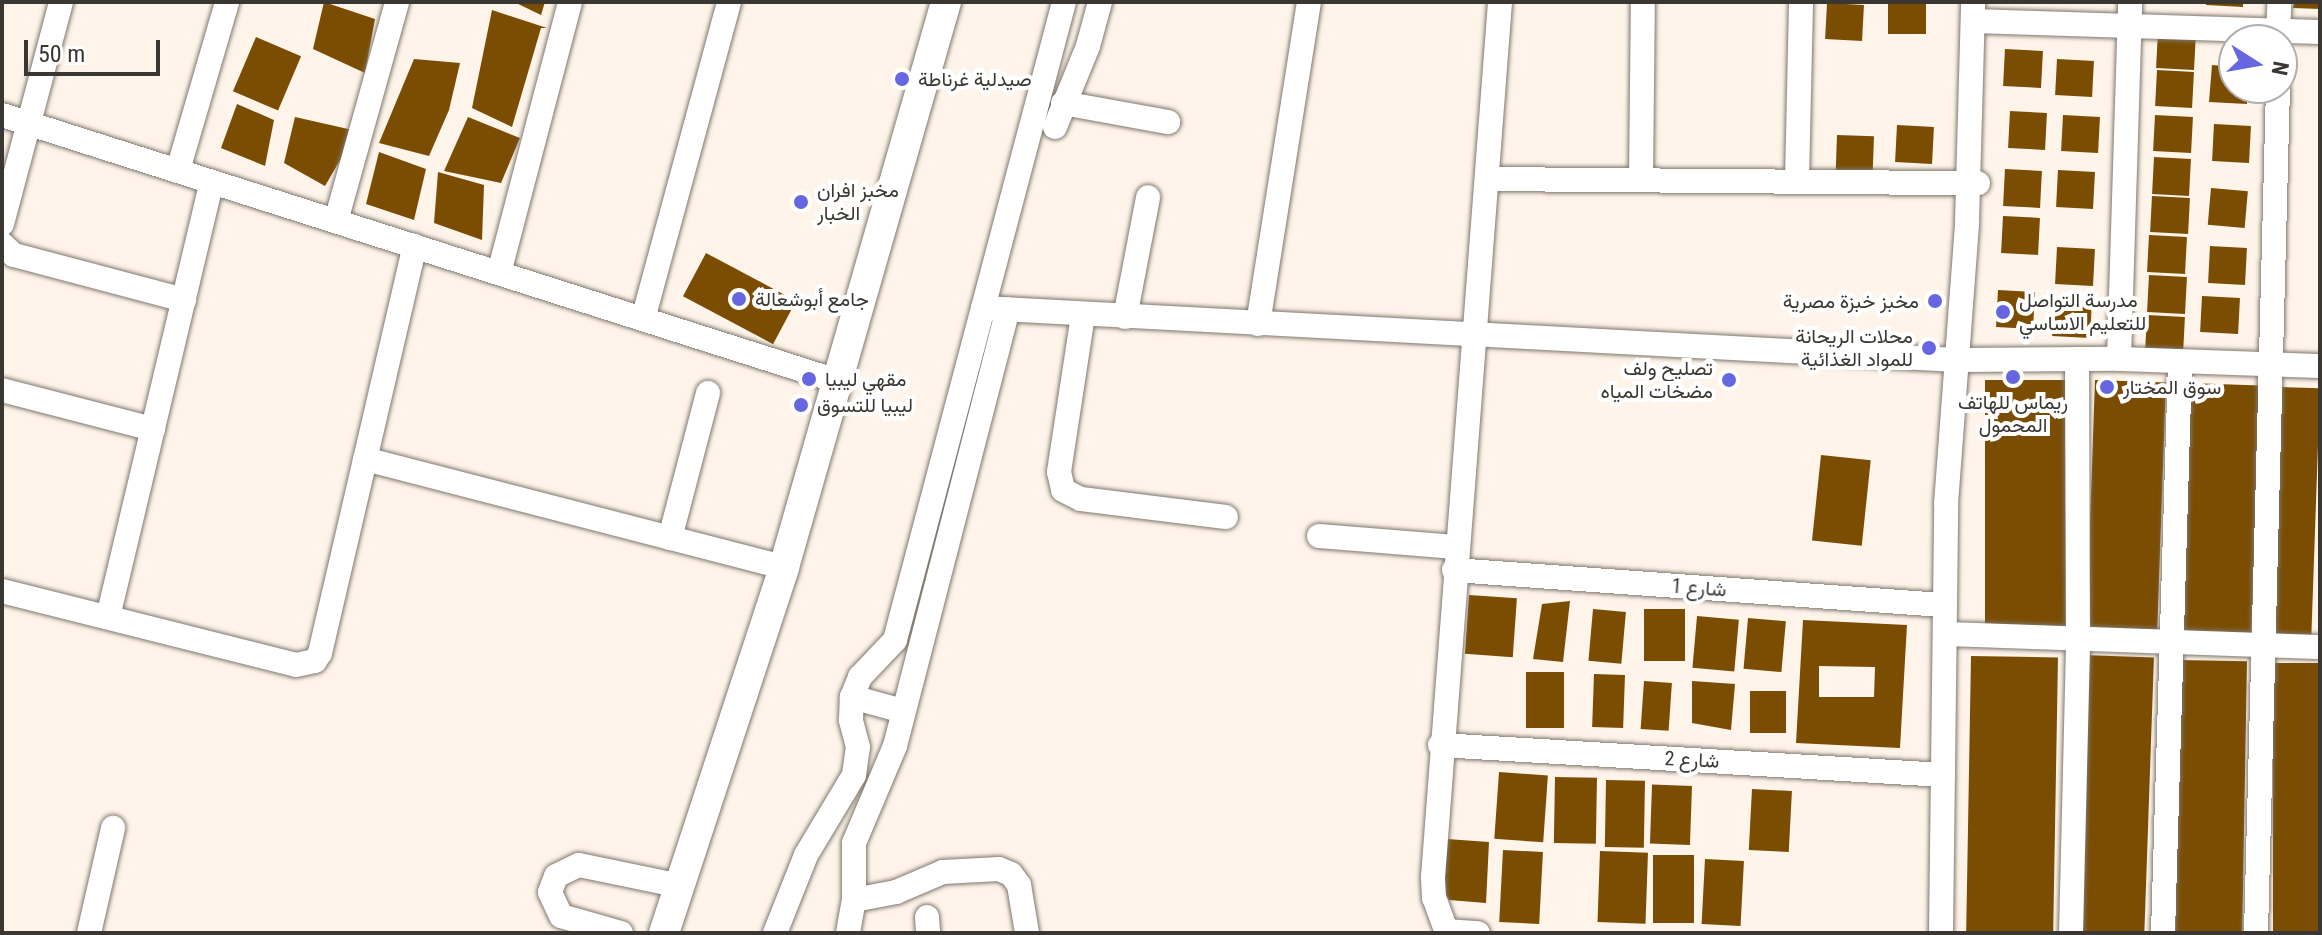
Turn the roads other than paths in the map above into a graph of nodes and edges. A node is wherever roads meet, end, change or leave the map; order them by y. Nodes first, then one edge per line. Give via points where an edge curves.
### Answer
1 (61, 2) edge
2 (227, 2) edge
3 (570, 2) edge
4 (729, 2) edge
5 (946, 2) edge
6 (1064, 2) edge
7 (1100, 2) edge
8 (1309, 2) edge
9 (1500, 2) edge
10 (1643, 2) edge
11 (1801, 2) edge
12 (2279, 2) edge
13 (389, 4) edge
14 (1978, 12) edge
15 (2129, 14) edge
16 (2278, 24) edge
17 (2218, 26) edge
18 (2320, 32) edge
19 (2298, 33) edge
20 (1054, 39) junction
21 (1088, 46) junction
22 (1063, 103) junction
23 (2278, 104) edge
24 (2, 115) edge
25 (1168, 122) dead end
26 (28, 123) junction
27 (1055, 127) dead end
28 (178, 170) junction
29 (1487, 179) junction
30 (1641, 180) junction
31 (1797, 180) junction
32 (212, 182) junction
33 (1973, 183) junction
34 (1148, 197) dead end
35 (336, 221) junction
36 (2, 224) edge
37 (1127, 224) dead end
38 (2, 244) edge
39 (415, 246) junction
40 (499, 273) junction
41 (184, 300) junction
42 (983, 308) junction
43 (1008, 309) junction
44 (1083, 315) junction
45 (1117, 317) junction
46 (643, 319) junction
47 (1258, 324) junction
48 (1473, 334) junction
49 (2077, 359) junction
50 (2119, 359) junction
51 (1962, 360) junction
52 (2180, 363) junction
53 (2272, 365) junction
54 (2320, 366) edge
55 (840, 382) junction
56 (2, 390) edge
57 (708, 393) dead end
58 (153, 429) junction
59 (365, 459) junction
60 (1226, 517) dead end
61 (1319, 536) dead end
62 (670, 538) junction
63 (1455, 559) junction
64 (784, 567) junction
65 (2, 591) edge
66 (1945, 605) junction
67 (108, 617) junction
68 (1951, 635) junction
69 (2078, 639) junction
70 (2171, 642) junction
71 (2263, 645) junction
72 (2320, 647) edge
73 (852, 697) junction
74 (903, 711) junction
75 (1440, 745) junction
76 (1943, 775) junction
77 (113, 828) dead end
78 (681, 886) junction
79 (854, 900) junction
80 (1446, 932) edge
81 (89, 933) edge
82 (621, 933) edge
83 (664, 933) edge
84 (775, 933) edge
85 (848, 933) edge
86 (1027, 933) edge
87 (1478, 933) edge
88 (1941, 933) edge
89 (1953, 933) edge
90 (2071, 933) edge
91 (2163, 933) edge
92 (2256, 933) edge

1 - 26 street
2 - 28 street
3 - 40 street
4 - 46 street
5 - 55 main road
6 - 20 street
7 - 21 street
8 - 47 street
9 - 29 street
10 - 30 street
11 - 31 street
12 - 16 street
13 - 35 street
14 - 15 street
14 - 33 street
15 - 17 street
15 - 50 street
18 - 19 street
20 - 21 street
20 - 42 street
21 - 22 street
22 - 25 street
22 - 27 street
23 - 53 street
24 - 26 street
26 - 28 street
26 - 36 street
28 - 32 street
29 - 30 street
29 - 48 street
30 - 31 street
31 - 33 street
32 - 35 street
32 - 41 street
33 - 51 street
34 - 45 street
35 - 39 street
37 - 45 street
38 - 41 street via 14,255
39 - 40 street
39 - 59 street
40 - 46 street
41 - 58 street
42 - 43 street
42 - 73 street via 895,640 860,677
43 - 44 street
43 - 74 street
44 - 45 street
44 - 60 street via 1059,472 1063,490 1081,499
45 - 47 street
46 - 55 street
47 - 48 street
48 - 51 street
48 - 63 street
49 - 50 street
49 - 51 street
49 - 69 street
50 - 52 street
51 - 66 street via 1946,504
51 - 68 street
52 - 53 street
52 - 70 street
53 - 54 street
53 - 71 street
55 - 64 main road
56 - 58 street
57 - 62 street
58 - 67 street
59 - 62 street
59 - 67 street via 315,661 296,665
61 - 63 street, شارع 1
62 - 64 street
63 - 66 street, شارع 1
63 - 75 street
64 - 78 main road
65 - 67 street
66 - 68 street
68 - 69 street
68 - 76 street
68 - 89 street
69 - 70 street
69 - 90 street
70 - 71 street
70 - 91 street
71 - 72 street
71 - 92 street
73 - 74 street
73 - 84 street via 858,747 854,775 806,855
74 - 79 street via 889,765 854,843
75 - 76 street, شارع 2
75 - 80 street via 1433,888
76 - 88 street
77 - 81 street
78 - 82 street via 588,866 570,866 556,876 551,901 561,916
78 - 83 main road
79 - 85 street
79 - 86 street via 896,892 943,872 999,869 1019,885
80 - 87 street

